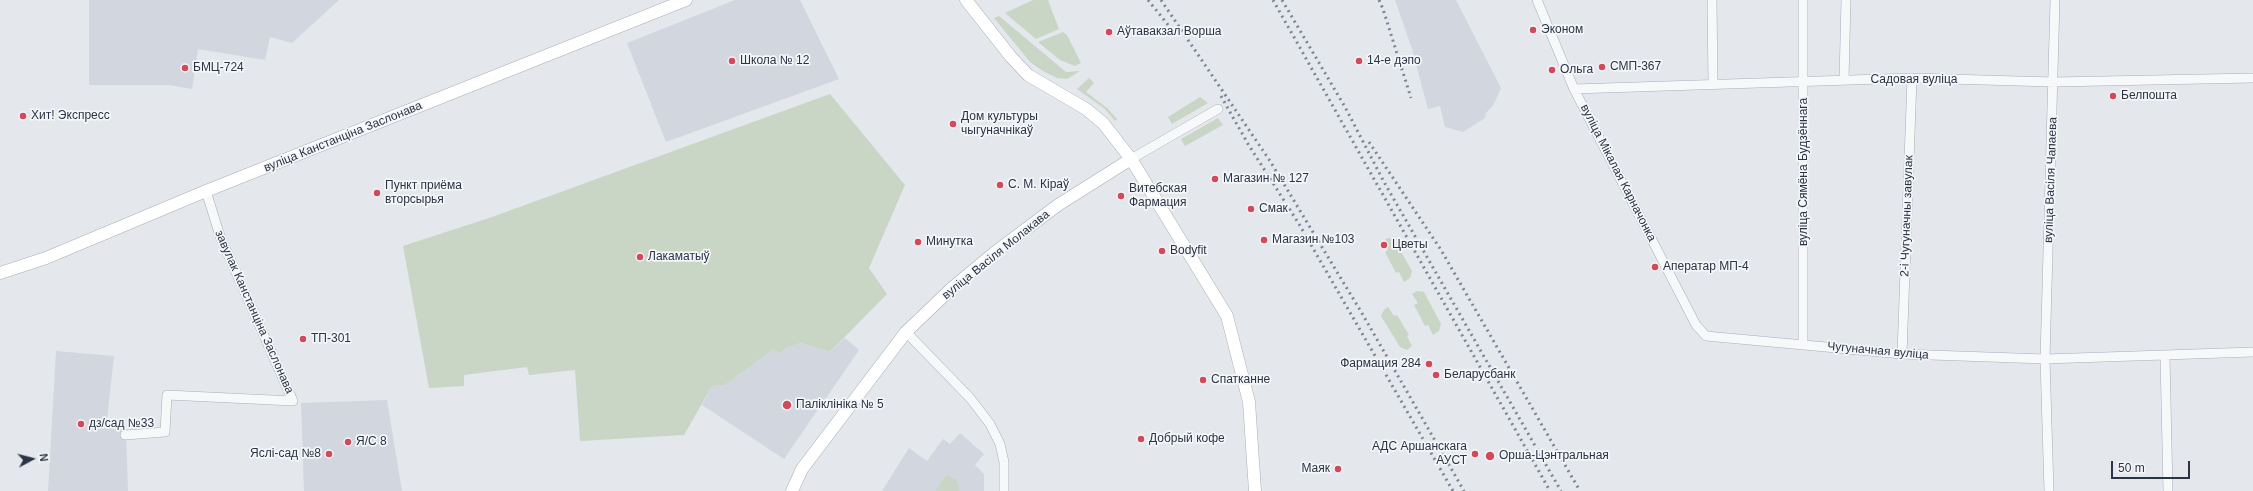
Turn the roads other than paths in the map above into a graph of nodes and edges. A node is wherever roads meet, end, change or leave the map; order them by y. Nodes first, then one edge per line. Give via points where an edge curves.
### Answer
1 (686, 0) edge
2 (966, 0) edge
3 (1537, 0) edge
4 (1712, 0) edge
5 (1803, 0) edge
6 (1846, 0) edge
7 (2055, 0) edge
8 (1912, 78) junction
9 (2253, 78) edge
10 (1804, 80) junction
11 (1844, 80) junction
12 (2054, 82) junction
13 (1714, 83) junction
14 (1574, 89) junction
15 (1218, 109) dead end
16 (1130, 159) junction
17 (206, 192) junction
18 (0, 273) edge
19 (906, 332) junction
20 (1711, 338) joint
21 (1803, 344) junction
22 (2253, 352) edge
23 (1902, 354) junction
24 (2165, 356) junction
25 (2045, 359) junction
26 (125, 435) dead end
27 (792, 491) edge
28 (1004, 491) edge
29 (1255, 491) edge
30 (2049, 491) edge
31 (2168, 491) edge

1 - 17 street, вуліца Канстанціна Заслонава
2 - 16 street via 1028,75 1096,116
3 - 14 street, вуліца Мікалая Карначонка
4 - 13 street
5 - 10 street, вуліца Сямёна Будзённага
6 - 11 street
7 - 12 street, вуліца Васіля Чапаева
8 - 11 street, Садовая вуліца
8 - 12 street, Садовая вуліца
8 - 23 street, 2-і Чугуначны завулак
9 - 12 street, Садовая вуліца
10 - 11 street, Садовая вуліца
10 - 13 street, Садовая вуліца
10 - 21 street, вуліца Сямёна Будзённага
12 - 25 street, вуліца Васіля Чапаева
13 - 14 street, Садовая вуліца
14 - 20 street, вуліца Мікалая Карначонка via 1696,325
15 - 16 street, вуліца Васіля Молакава
16 - 19 street, вуліца Васіля Молакава via 1058,205 994,253 952,288
16 - 29 street via 1227,316 1249,402
17 - 18 street, вуліца Канстанціна Заслонава via 46,258
17 - 26 street, завулак Канстанціна Заслонава via 220,236 293,401 167,395 165,432
19 - 27 street, вуліца Васіля Молакава via 802,470
19 - 28 street via 970,398 990,424 1000,444 1004,462
20 - 21 street, Чугуначная вуліца
21 - 23 street, Чугуначная вуліца
22 - 24 street, Чугуначная вуліца
23 - 25 street, Чугуначная вуліца
24 - 25 street, Чугуначная вуліца
24 - 31 street
25 - 30 street

